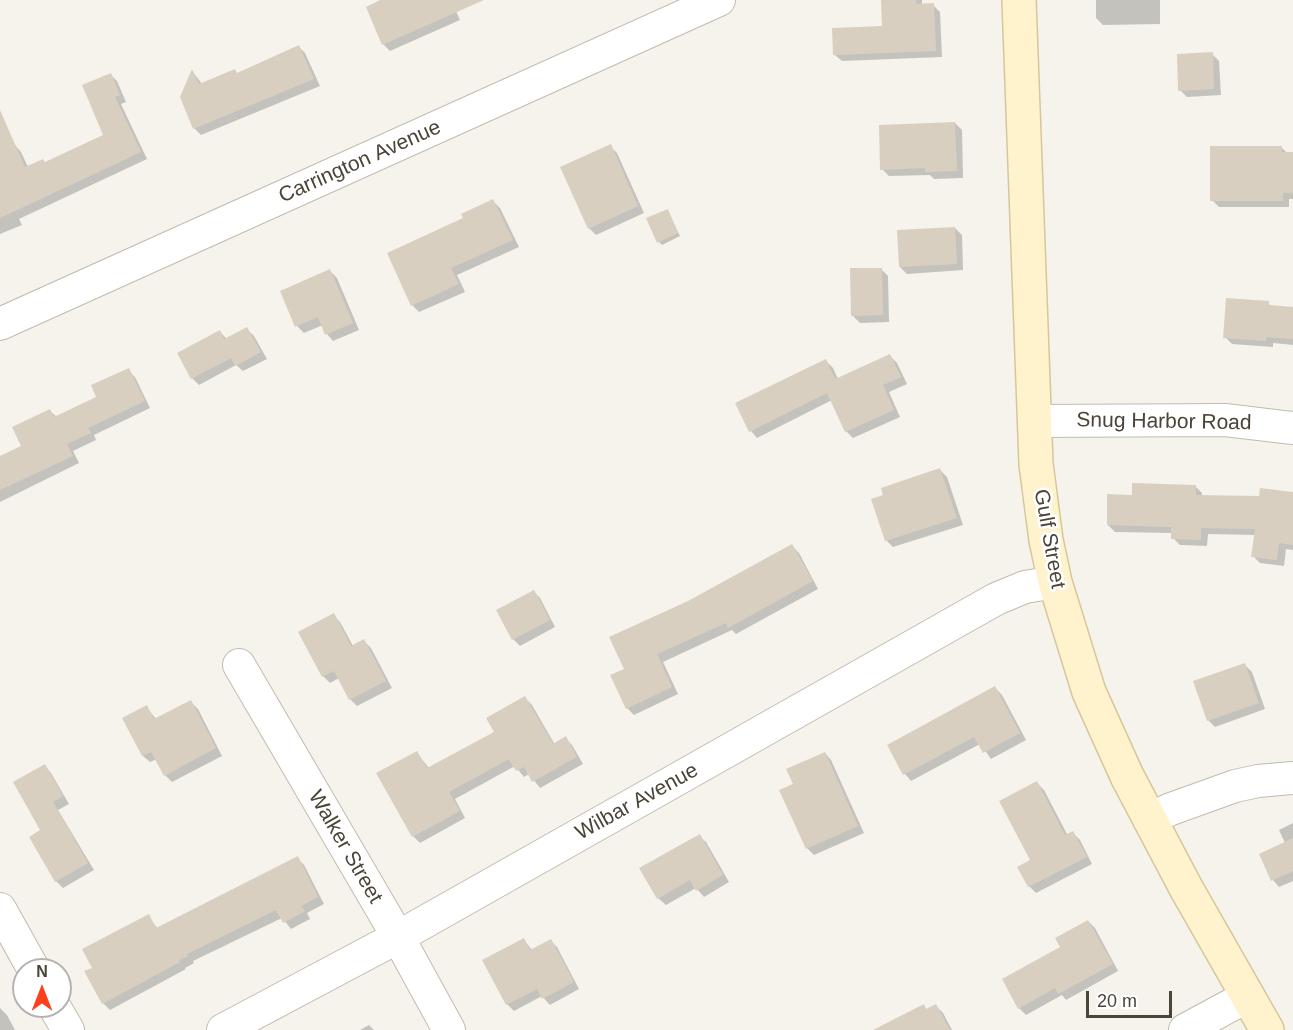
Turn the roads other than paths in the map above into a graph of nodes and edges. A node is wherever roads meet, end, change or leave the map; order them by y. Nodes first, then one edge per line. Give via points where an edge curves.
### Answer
1 (719, 0) edge
2 (1019, 0) edge
3 (0, 324) edge
4 (1034, 421) junction
5 (1293, 428) edge
6 (1054, 582) junction
7 (239, 665) dead end
8 (1293, 778) edge
9 (1149, 819) junction
10 (0, 909) edge
11 (398, 937) junction
12 (27, 958) edge
13 (1248, 996) junction
14 (223, 1030) edge
15 (449, 1030) edge
16 (1185, 1030) edge
17 (1267, 1030) edge

1 - 3 street, Carrington Avenue
2 - 4 main road, Gulf Street
4 - 5 street, Snug Harbor Road via 1225,420
4 - 6 main road, Gulf Street via 1040,495
6 - 9 main road, Gulf Street via 1089,692
6 - 11 street, Wilbar Avenue via 1025,587 996,599
7 - 11 street, Walker Street
8 - 9 street via 1234,786
9 - 13 main road, Gulf Street
10 - 12 street
11 - 14 street, Wilbar Avenue
11 - 15 street, Walker Street
13 - 16 street
13 - 17 main road, Gulf Street

